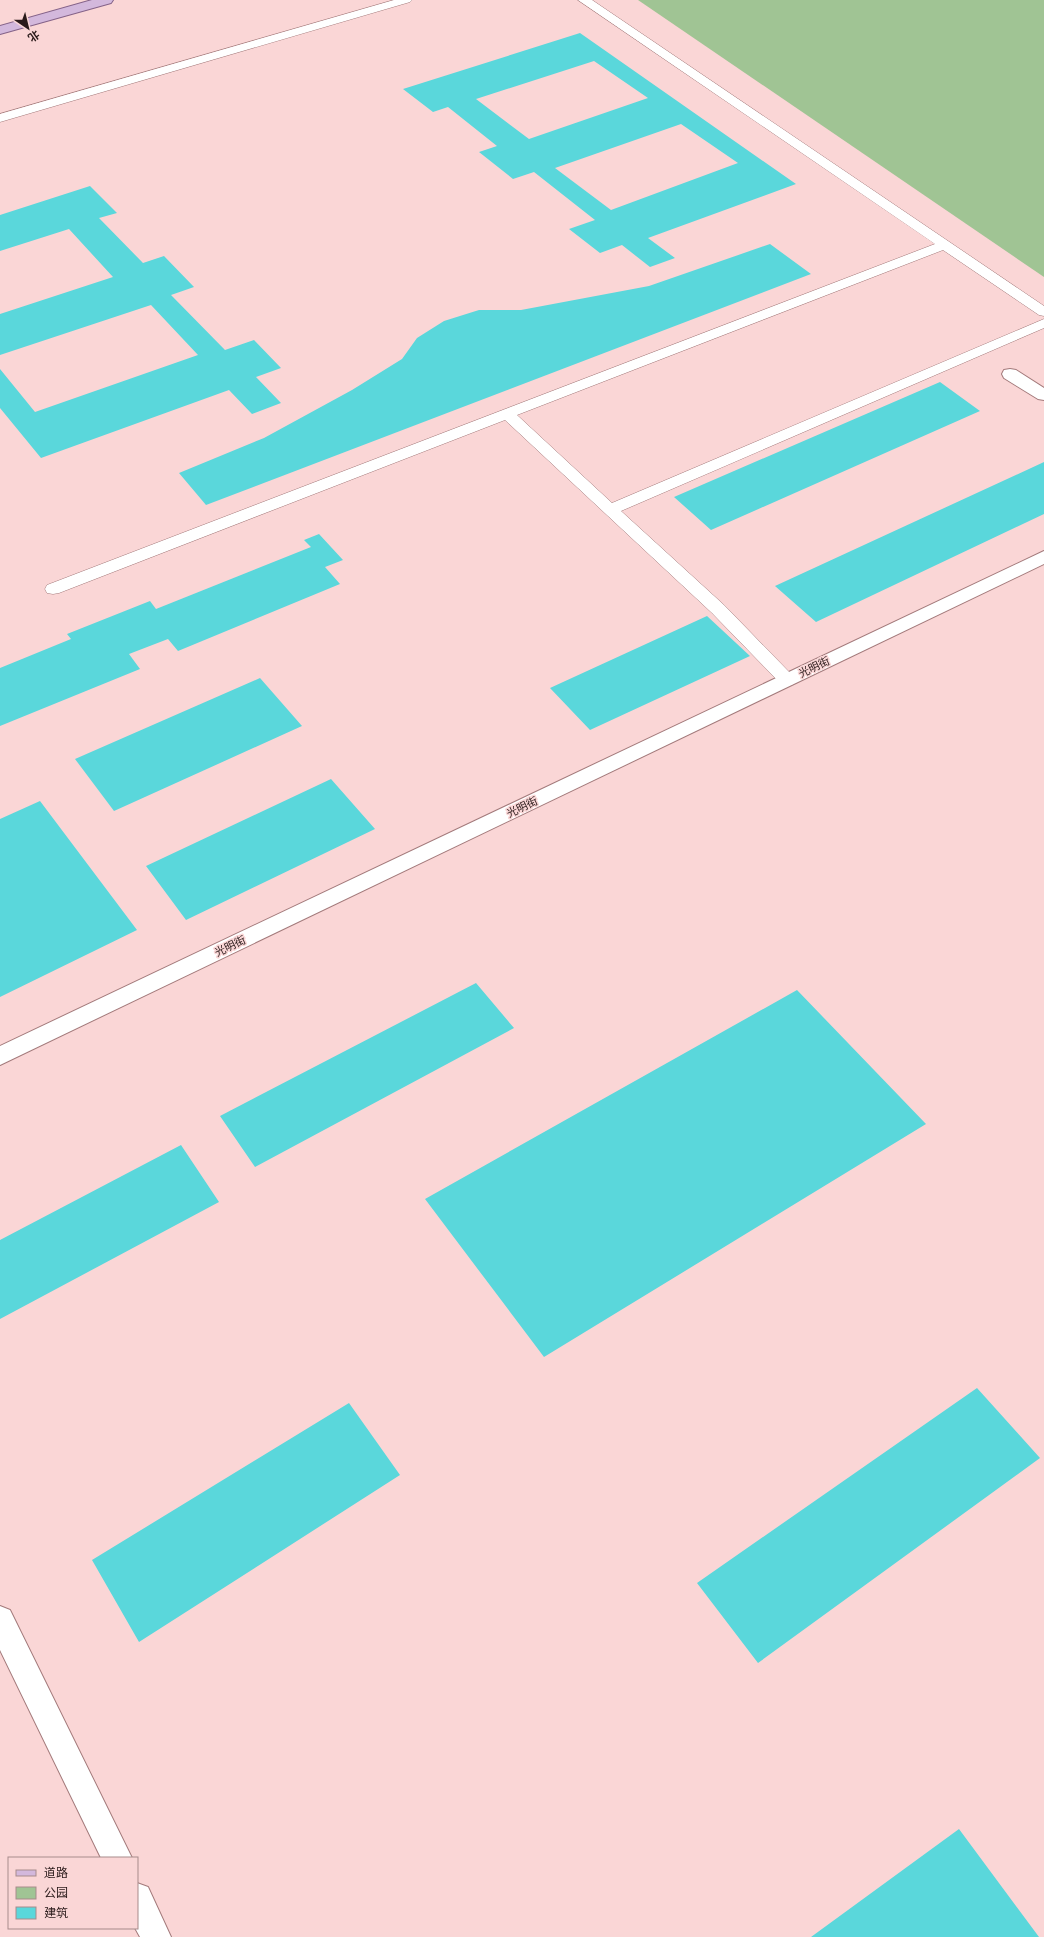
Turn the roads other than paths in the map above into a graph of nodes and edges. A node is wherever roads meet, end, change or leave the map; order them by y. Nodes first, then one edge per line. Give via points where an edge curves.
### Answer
1 (106, 0) edge
2 (406, 0) edge
3 (584, 0) edge
4 (0, 30) edge
5 (0, 118) edge
6 (944, 244) junction
7 (1044, 312) edge
8 (1044, 324) edge
9 (1010, 374) dead end
10 (1044, 395) edge
11 (507, 414) junction
12 (609, 510) junction
13 (1044, 557) edge
14 (53, 589) dead end
15 (787, 680) junction
16 (0, 1056) edge
17 (0, 1620) edge
18 (117, 1857) edge
19 (138, 1900) edge
20 (156, 1937) edge

1 - 4 main road
2 - 5 lane
3 - 6 lane
6 - 7 lane
6 - 11 lane
8 - 12 lane
9 - 10 street
11 - 12 lane
11 - 14 lane
12 - 15 lane via 718,609
13 - 15 street, 光明街
15 - 16 street, 光明街
17 - 18 street
19 - 20 street

